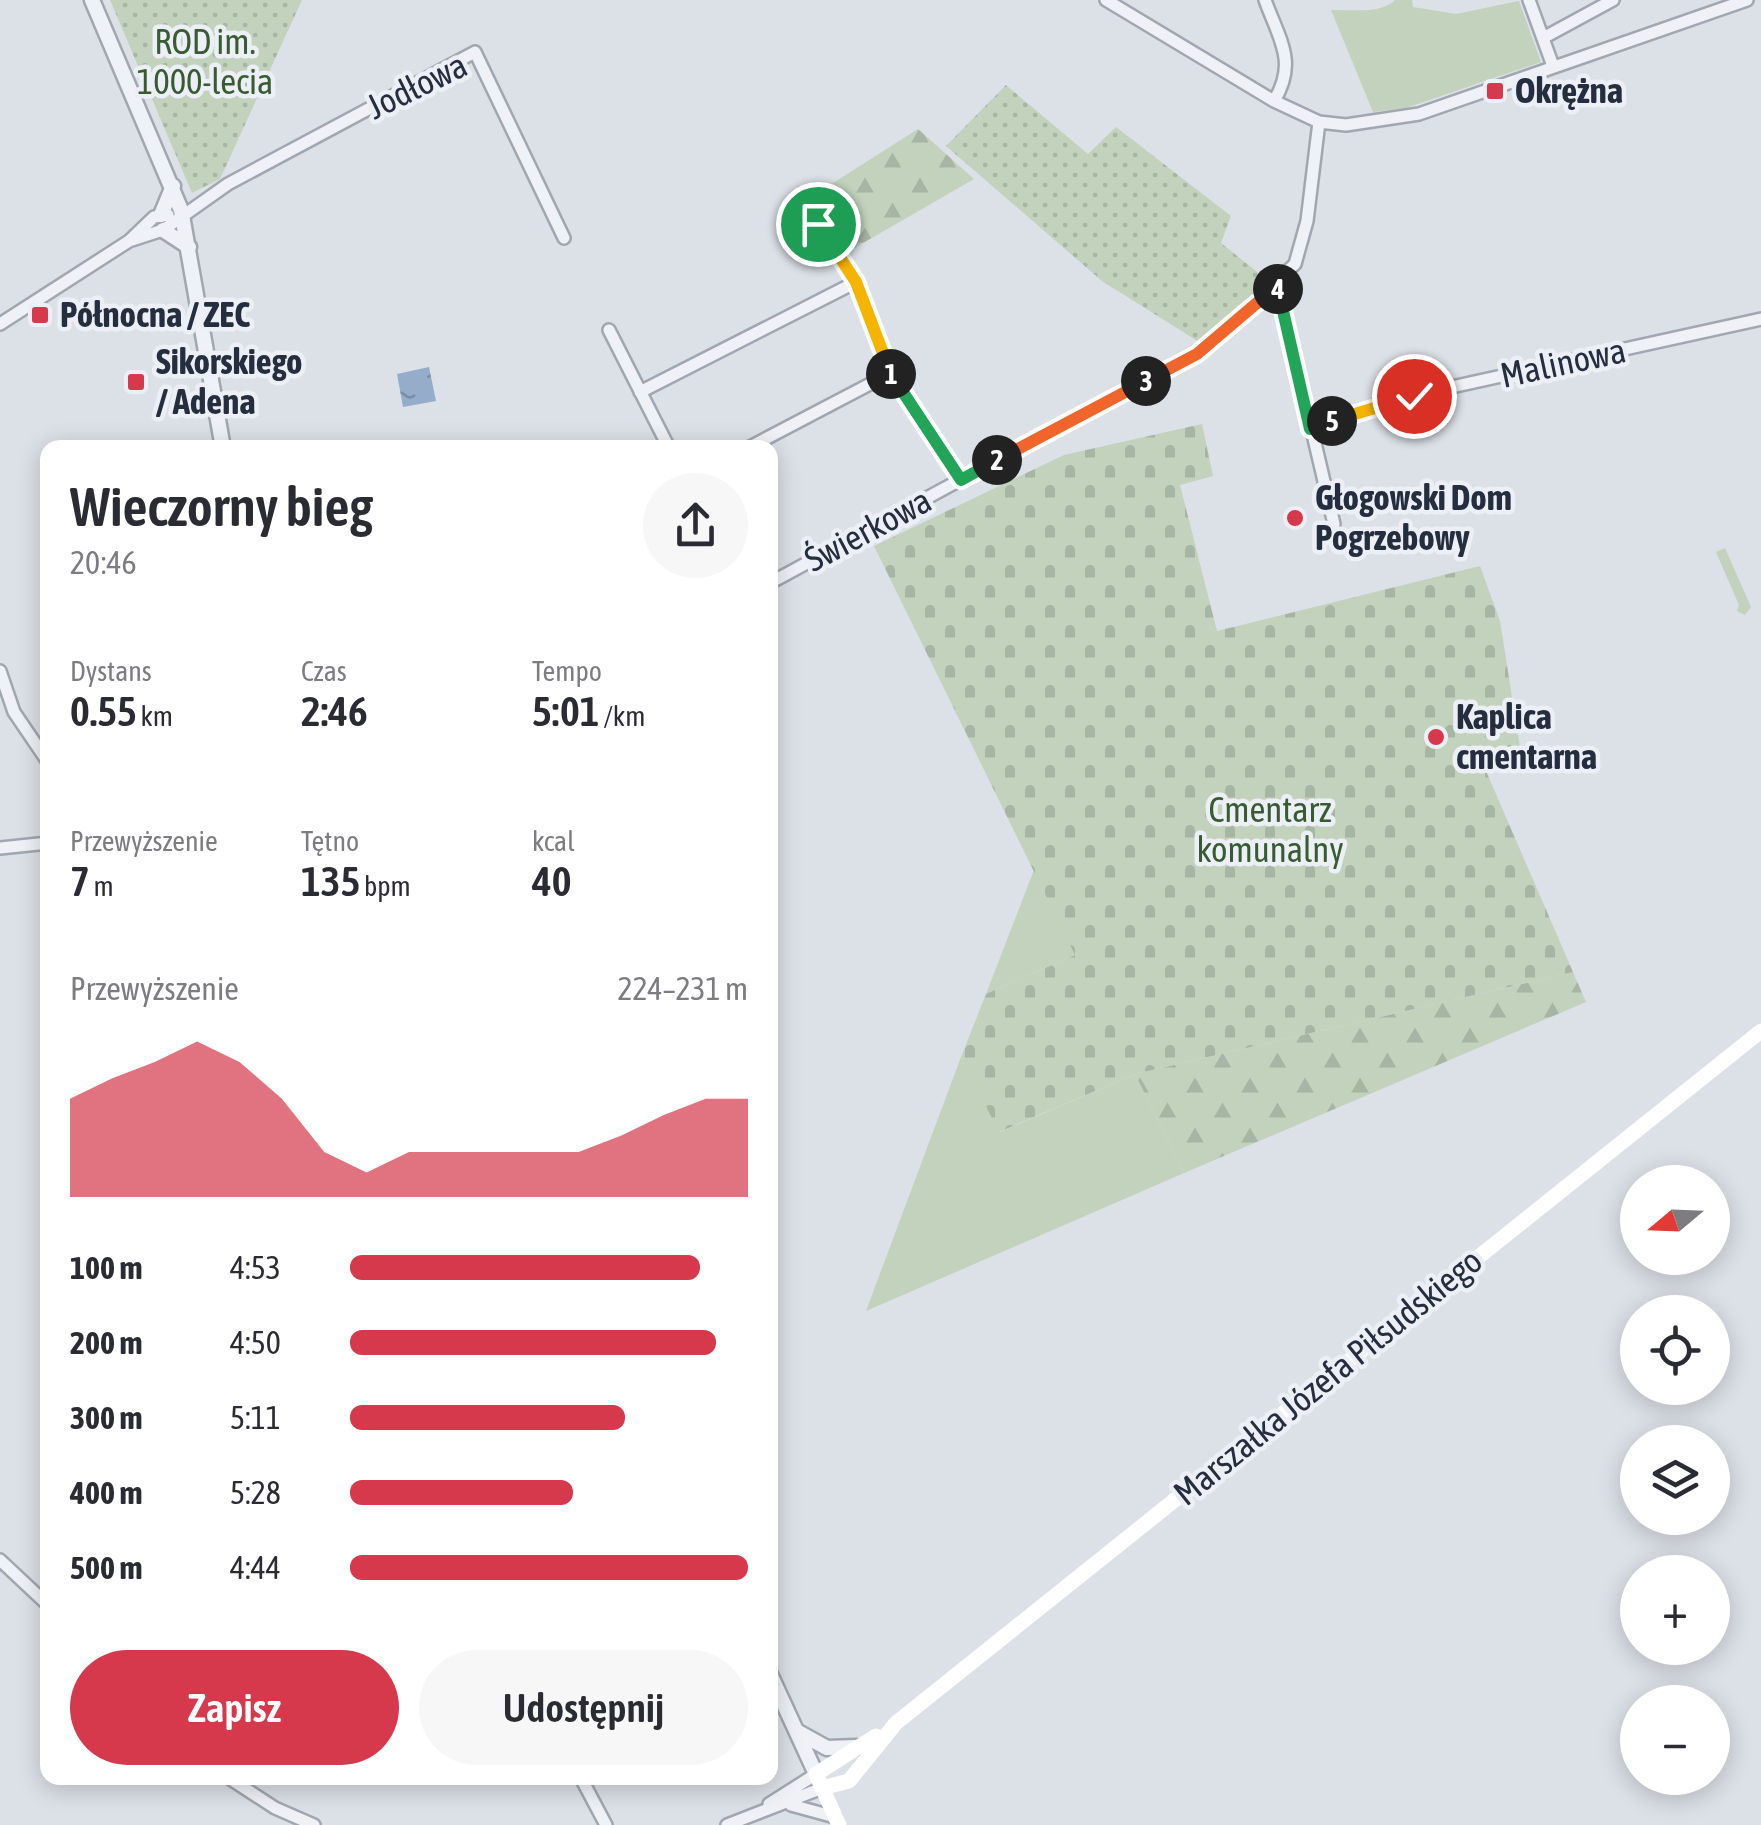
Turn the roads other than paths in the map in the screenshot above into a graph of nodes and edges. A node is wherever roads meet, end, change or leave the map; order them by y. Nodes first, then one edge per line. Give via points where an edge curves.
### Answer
1 (92, 0) edge
2 (1106, 0) edge
3 (1265, 0) edge
4 (1529, 0) edge
5 (1613, 0) edge
6 (1746, 0) edge
7 (1543, 38) junction
8 (1553, 66) junction
9 (1274, 101) junction
10 (1319, 122) junction
11 (173, 185) junction
12 (182, 214) junction
13 (162, 223) junction
14 (818, 224) dead end
15 (564, 238) dead end
16 (188, 247) junction
17 (856, 282) junction
18 (1278, 285) junction
19 (1761, 318) edge
20 (0, 324) edge
21 (609, 330) dead end
22 (890, 373) junction
23 (640, 392) junction
24 (1310, 429) junction
25 (222, 440) edge
26 (664, 440) edge
27 (763, 440) edge
28 (961, 480) junction
29 (1334, 524) dead end
30 (778, 579) edge
31 (0, 672) edge
32 (40, 750) edge
33 (40, 844) edge
34 (0, 848) edge
35 (1761, 1031) edge
36 (0, 1560) edge
37 (40, 1598) edge
38 (778, 1691) edge
39 (896, 1724) junction
40 (797, 1732) junction
41 (862, 1745) junction
42 (819, 1781) junction
43 (240, 1785) edge
44 (585, 1785) edge
45 (782, 1804) junction
46 (766, 1807) junction
47 (837, 1821) edge
48 (314, 1825) edge
49 (606, 1825) edge
50 (727, 1825) edge

1 - 11 street
2 - 9 street
3 - 9 street via 1288,62
4 - 7 street
5 - 7 street
6 - 8 street
7 - 8 street
8 - 10 street via 1390,121
9 - 10 street
10 - 18 street, Świerkowa via 1303,241
11 - 12 street
11 - 13 street
12 - 13 street
12 - 15 street, Jodłowa via 475,52
12 - 16 street
13 - 16 street
13 - 20 street
14 - 17 street
16 - 25 street
17 - 22 street
17 - 23 street
18 - 24 street
18 - 28 street, Świerkowa via 1197,354
19 - 24 street, Malinowa via 1388,402
21 - 23 street
22 - 27 street
22 - 28 street
23 - 26 street
24 - 29 street
28 - 30 street, Świerkowa
31 - 32 street via 14,712
33 - 34 street
35 - 39 main road, Marszałka Józefa Piłsudskiego
36 - 37 street
38 - 40 street
39 - 41 main road, Marszałka Józefa Piłsudskiego
39 - 42 main road, Marszałka Józefa Piłsudskiego via 849,1781
40 - 41 street via 826,1748
40 - 42 street
41 - 42 main road, Marszałka Józefa Piłsudskiego
42 - 45 street
42 - 46 street via 788,1788
42 - 47 main road
43 - 48 street
44 - 49 street
45 - 46 street
45 - 47 street
46 - 50 street

